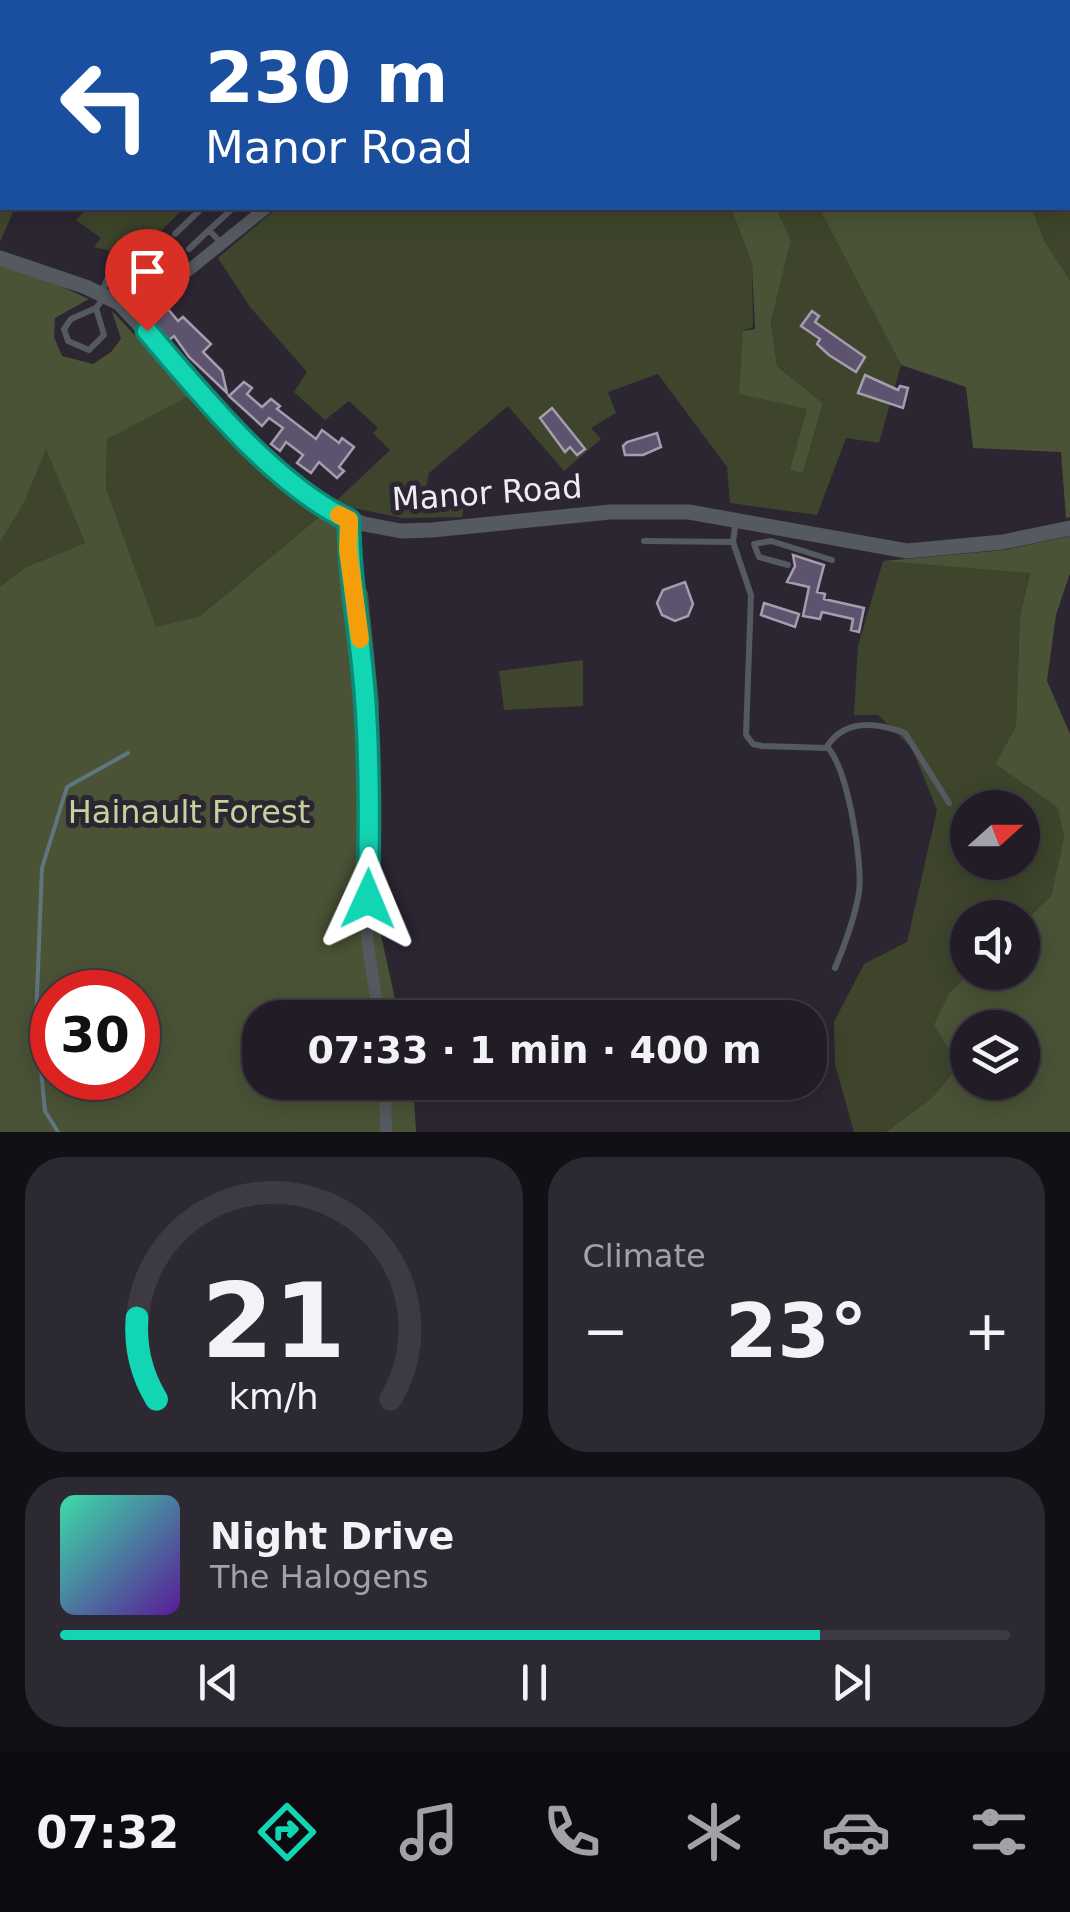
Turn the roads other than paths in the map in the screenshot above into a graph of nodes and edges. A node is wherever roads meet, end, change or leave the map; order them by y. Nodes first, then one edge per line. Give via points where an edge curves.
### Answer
1 (200, 210) edge
2 (230, 210) edge
3 (264, 210) edge
4 (209, 230) junction
5 (175, 234) dead end
6 (222, 245) junction
7 (189, 249) dead end
8 (0, 258) edge
9 (114, 262) dead end
10 (101, 299) junction
11 (133, 316) junction
12 (736, 518) junction
13 (349, 520) junction
14 (1070, 528) edge
15 (644, 540) dead end
16 (735, 543) junction
17 (754, 544) junction
18 (832, 560) dead end
19 (788, 565) dead end
20 (908, 724) dead end
21 (898, 730) junction
22 (826, 748) junction
23 (949, 802) dead end
24 (835, 968) dead end
25 (376, 1000) edge
26 (385, 1100) edge
27 (386, 1132) edge

1 - 5 lane
2 - 4 lane
3 - 6 street
4 - 6 lane
4 - 7 lane
6 - 11 street
8 - 10 street, Manor Road
9 - 10 lane
10 - 10 lane via 104,336 89,350 76,347 64,329
10 - 11 street, Manor Road
11 - 13 street, Manor Road via 242,435 303,491
12 - 13 street, Manor Road via 610,512 416,530
12 - 14 street, Manor Road via 907,551
12 - 16 lane
13 - 25 street via 369,768 368,939
15 - 16 lane
16 - 17 lane
16 - 22 lane via 751,595 746,734 753,744
17 - 18 lane via 772,541
17 - 19 lane via 758,557
20 - 21 lane
21 - 22 lane via 858,724 834,735
21 - 23 lane via 910,737
22 - 24 lane via 839,767 859,870 857,904
26 - 27 street

